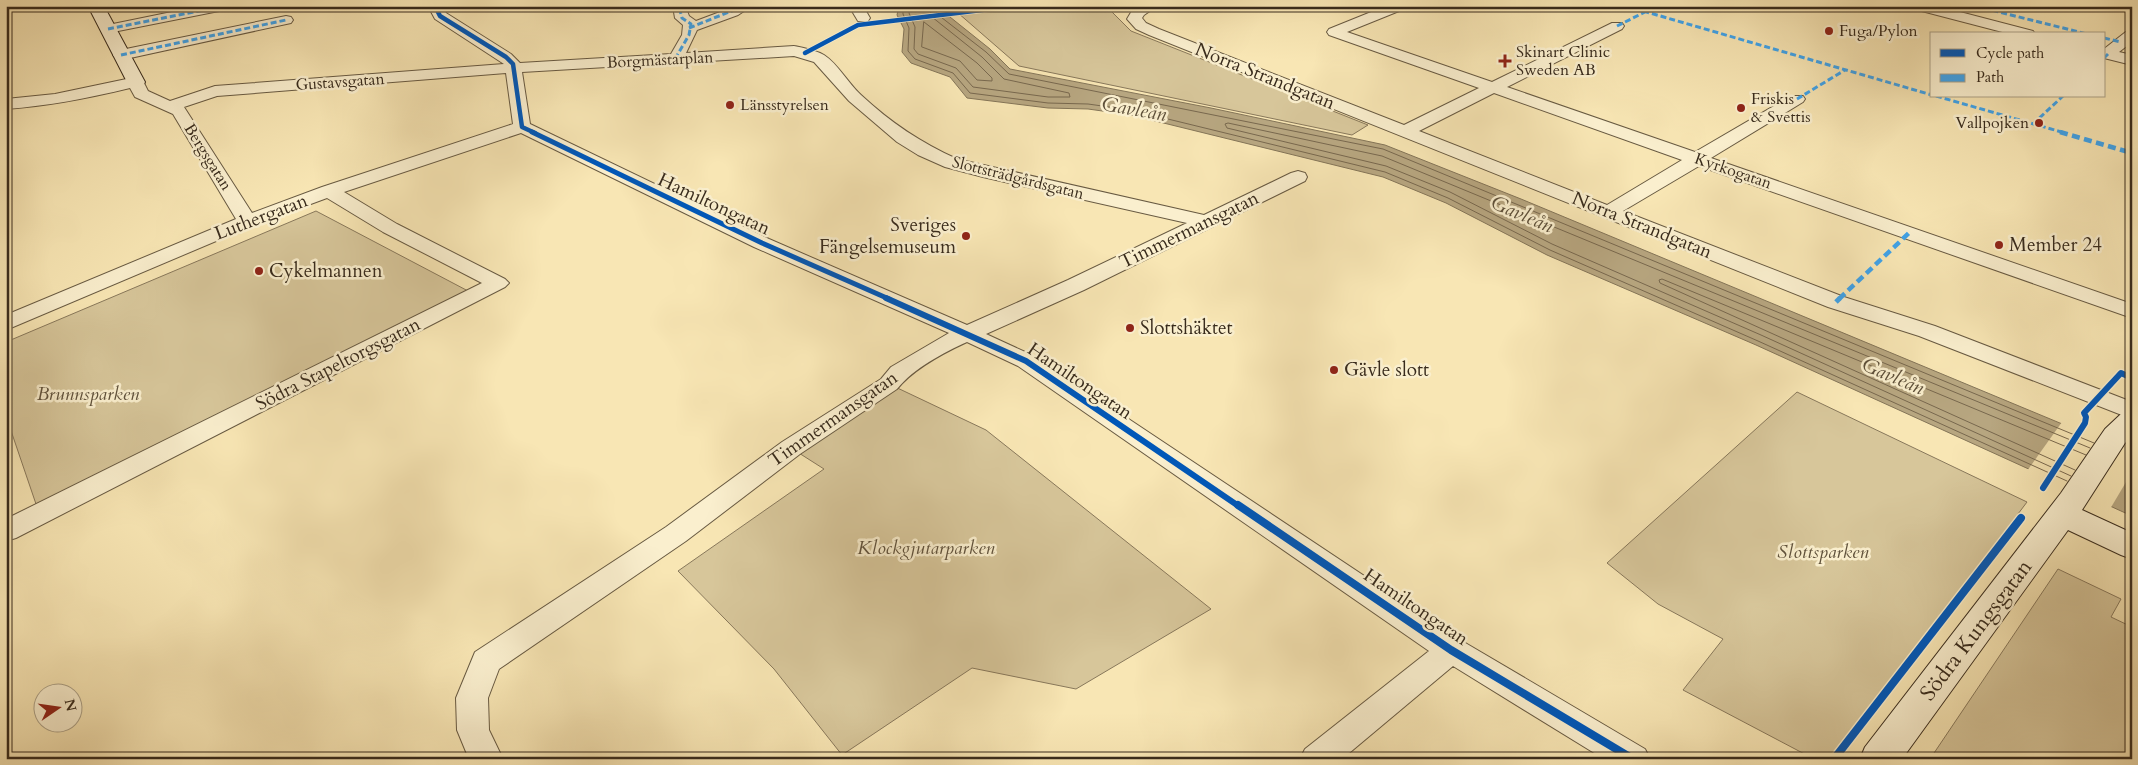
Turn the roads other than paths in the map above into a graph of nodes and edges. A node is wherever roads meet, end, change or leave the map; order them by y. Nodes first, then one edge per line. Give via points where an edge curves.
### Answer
1 (96, 6) edge
2 (224, 6) edge
3 (435, 6) edge
4 (681, 6) edge
5 (734, 6) edge
6 (1150, 6) edge
7 (1399, 6) edge
8 (1919, 6) edge
9 (286, 20) dead end
10 (1616, 26) dead end
11 (690, 28) junction
12 (108, 29) junction
13 (2020, 32) edge
14 (2128, 40) edge
15 (806, 52) joint
16 (2106, 53) edge
17 (121, 55) junction
18 (675, 59) junction
19 (2132, 60) edge
20 (515, 68) junction
21 (136, 82) junction
22 (1496, 88) junction
23 (1797, 99) dead end
24 (6, 104) edge
25 (168, 107) junction
26 (522, 127) junction
27 (1404, 132) junction
28 (1696, 158) junction
29 (1298, 176) dead end
30 (329, 191) junction
31 (1608, 212) junction
32 (247, 221) junction
33 (1206, 222) junction
34 (2132, 311) edge
35 (6, 323) edge
36 (971, 334) junction
37 (2132, 411) edge
38 (2124, 427) edge
39 (2067, 508) junction
40 (6, 531) edge
41 (2132, 547) edge
42 (1451, 650) junction
43 (486, 759) edge
44 (1318, 759) edge
45 (1633, 759) edge
46 (1879, 759) edge

1 - 12 street, Bergsgatan
2 - 12 street
3 - 20 street via 440,16 506,57
4 - 11 street via 682,18 691,24
5 - 11 street via 739,8
6 - 27 street, Norra Strandgatan via 1138,12 1134,19 1141,26
7 - 22 street, Kyrkogatan via 1334,32
8 - 13 street
9 - 17 street
10 - 22 street
11 - 18 street
12 - 17 street, Bergsgatan
14 - 16 street
15 - 18 street, Borgmästarplan
15 - 33 street, Slottsträdgårdsgatan via 818,59 855,98 903,138 952,163
16 - 19 street
17 - 21 street, Bergsgatan
18 - 20 street, Borgmästarplan
20 - 25 street, Gustavsgatan via 215,91
20 - 26 street
21 - 24 street via 76,96
21 - 25 street, Bergsgatan via 141,94
22 - 27 street
22 - 28 street, Kyrkogatan
23 - 28 street
25 - 32 street, Bergsgatan via 180,111
26 - 30 street, Luthergatan
26 - 36 street, Hamiltongatan via 689,210
27 - 31 street, Norra Strandgatan
28 - 31 street
28 - 34 street, Kyrkogatan
29 - 33 street, Timmermansgatan
30 - 32 street, Luthergatan
30 - 40 street, Södra Stapeltorgsgatan via 390,228 498,283
31 - 37 street, Norra Strandgatan via 1836,302 1927,331
32 - 35 street, Luthergatan
33 - 36 street, Timmermansgatan
36 - 42 street, Hamiltongatan via 1026,361
36 - 43 street, Timmermansgatan via 946,344 899,372 889,384 791,448 676,534 486,661 472,698 473,730
38 - 39 street, Södra Kungsgatan
39 - 41 street
39 - 46 street, Södra Kungsgatan
42 - 44 street
42 - 45 street, Hamiltongatan

